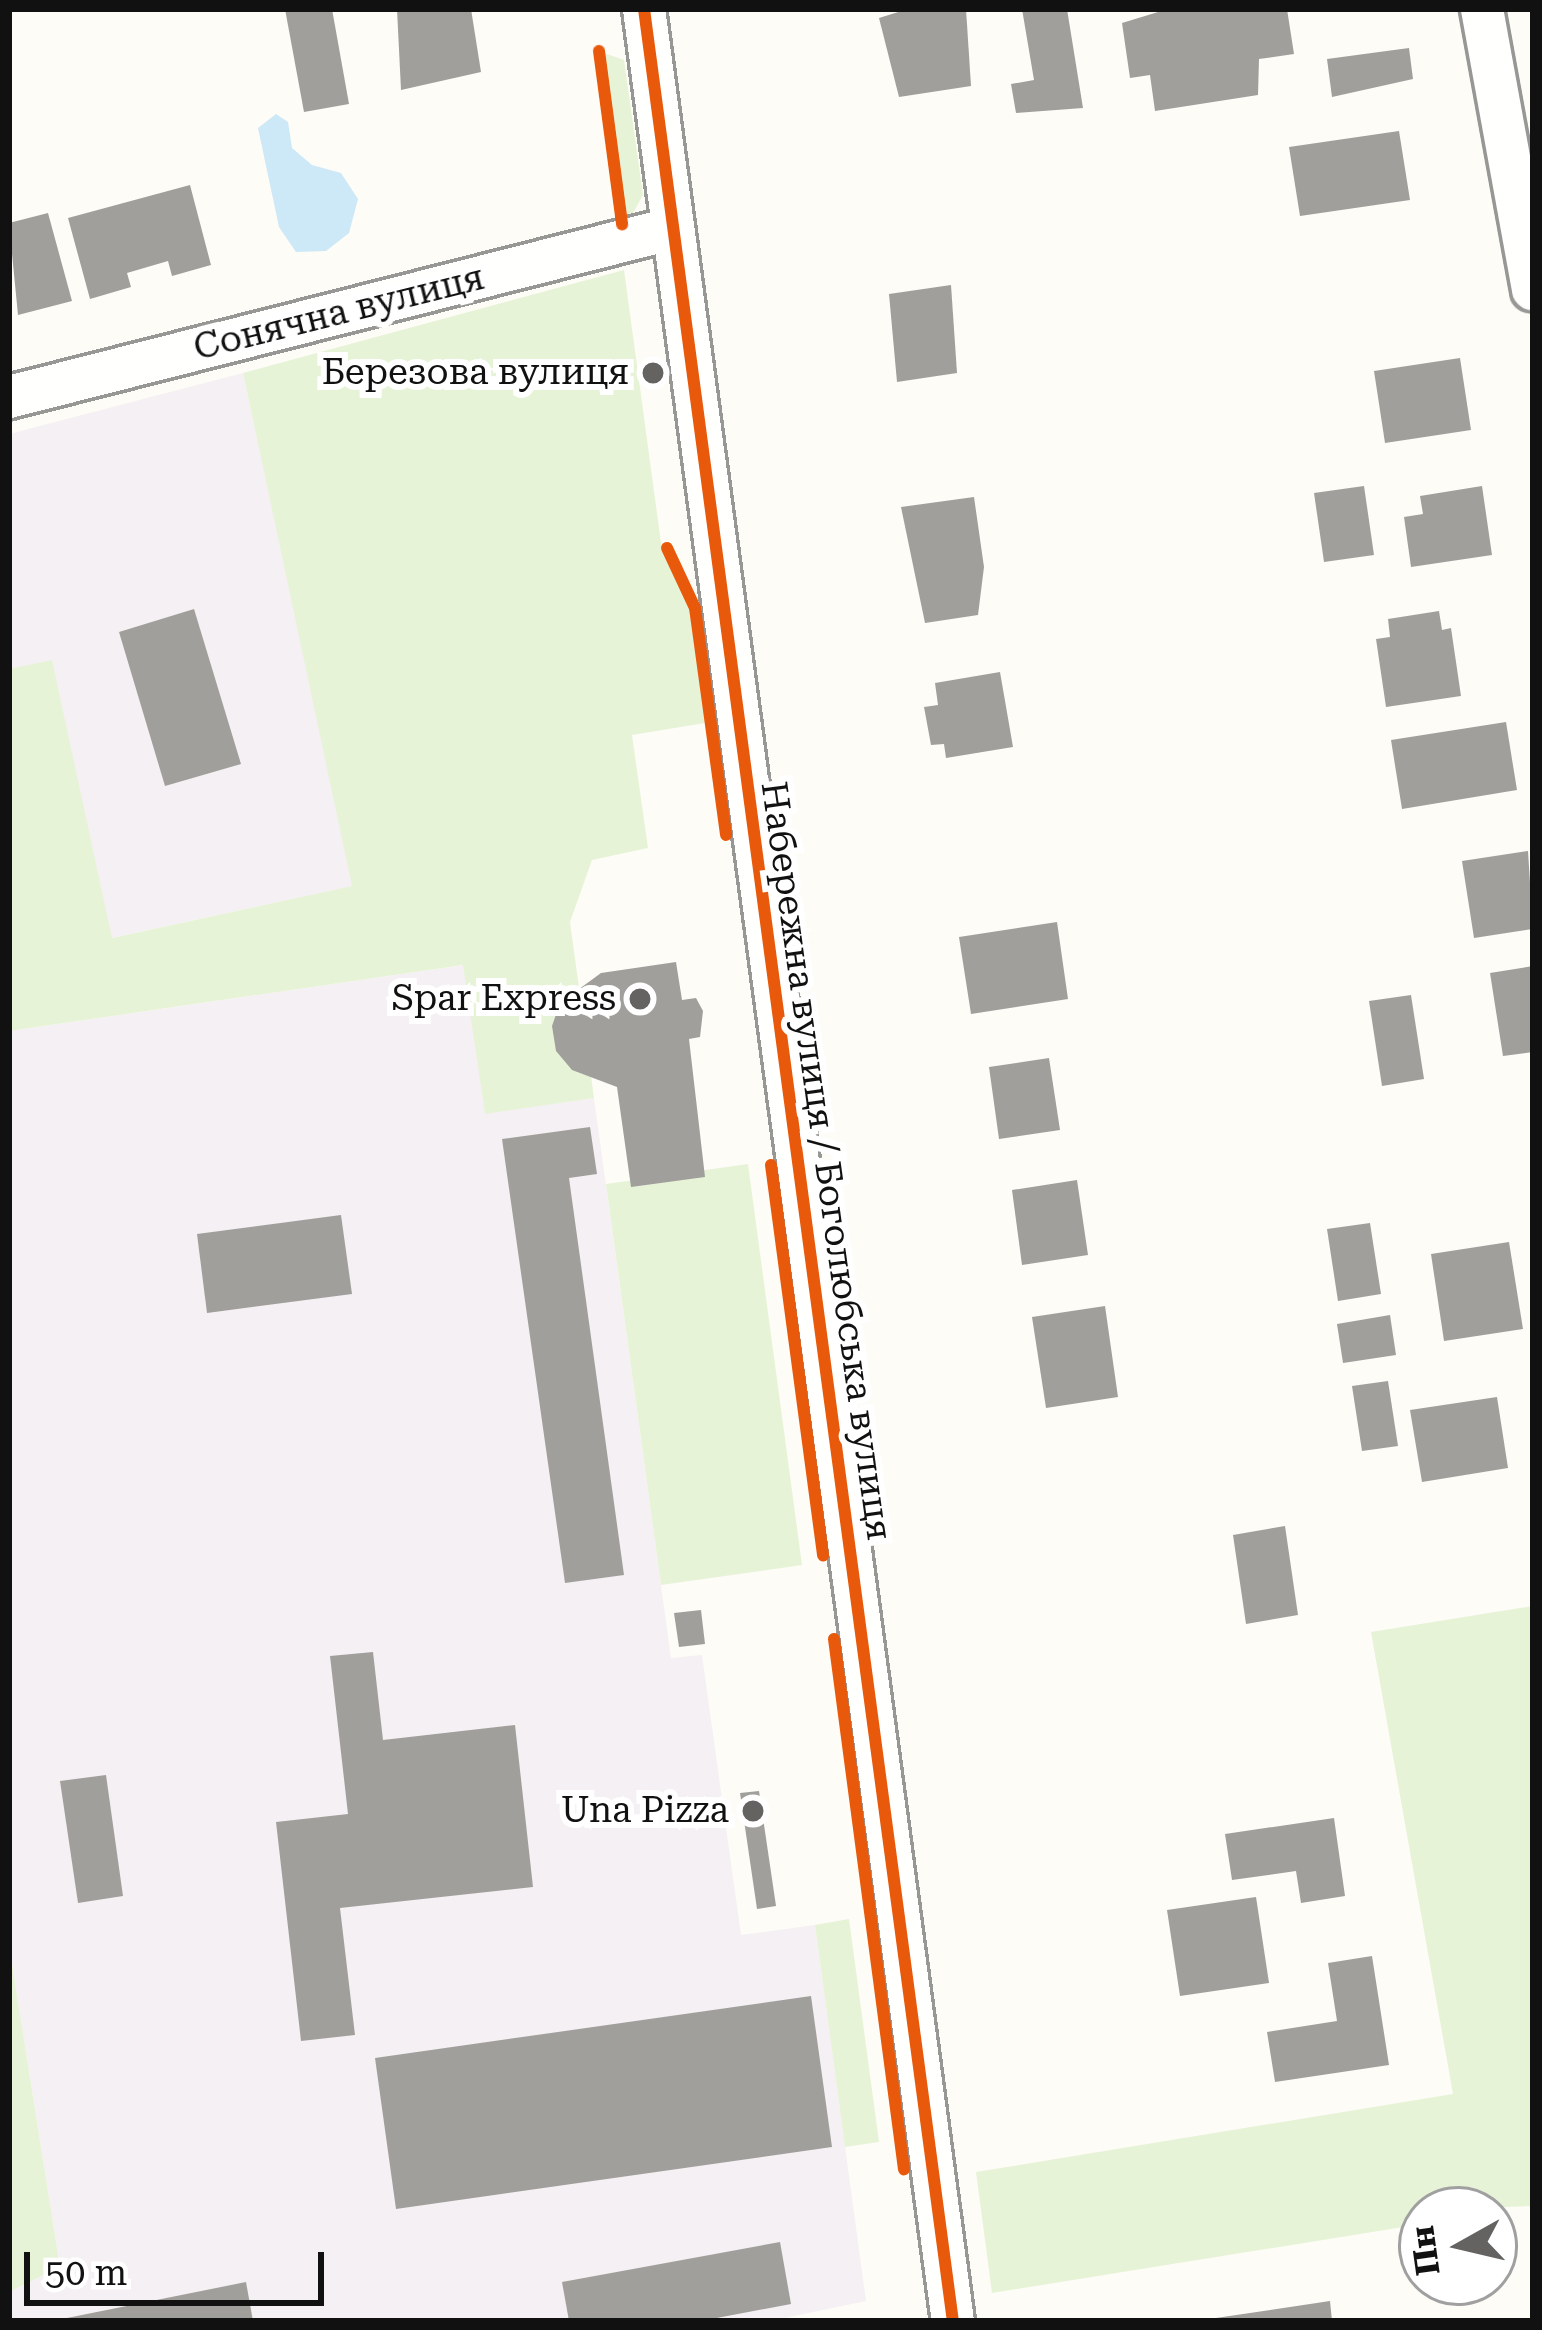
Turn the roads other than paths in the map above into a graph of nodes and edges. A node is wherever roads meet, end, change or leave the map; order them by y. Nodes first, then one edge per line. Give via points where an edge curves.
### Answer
1 (644, 9) edge
2 (1482, 9) edge
3 (670, 230) junction
4 (1533, 290) edge
5 (9, 397) edge
6 (952, 2321) edge

1 - 3 street, Набережна вулиця / Боголюбська вулиця
2 - 4 street
3 - 5 street, Сонячна вулиця
3 - 6 street, Набережна вулиця / Боголюбська вулиця

